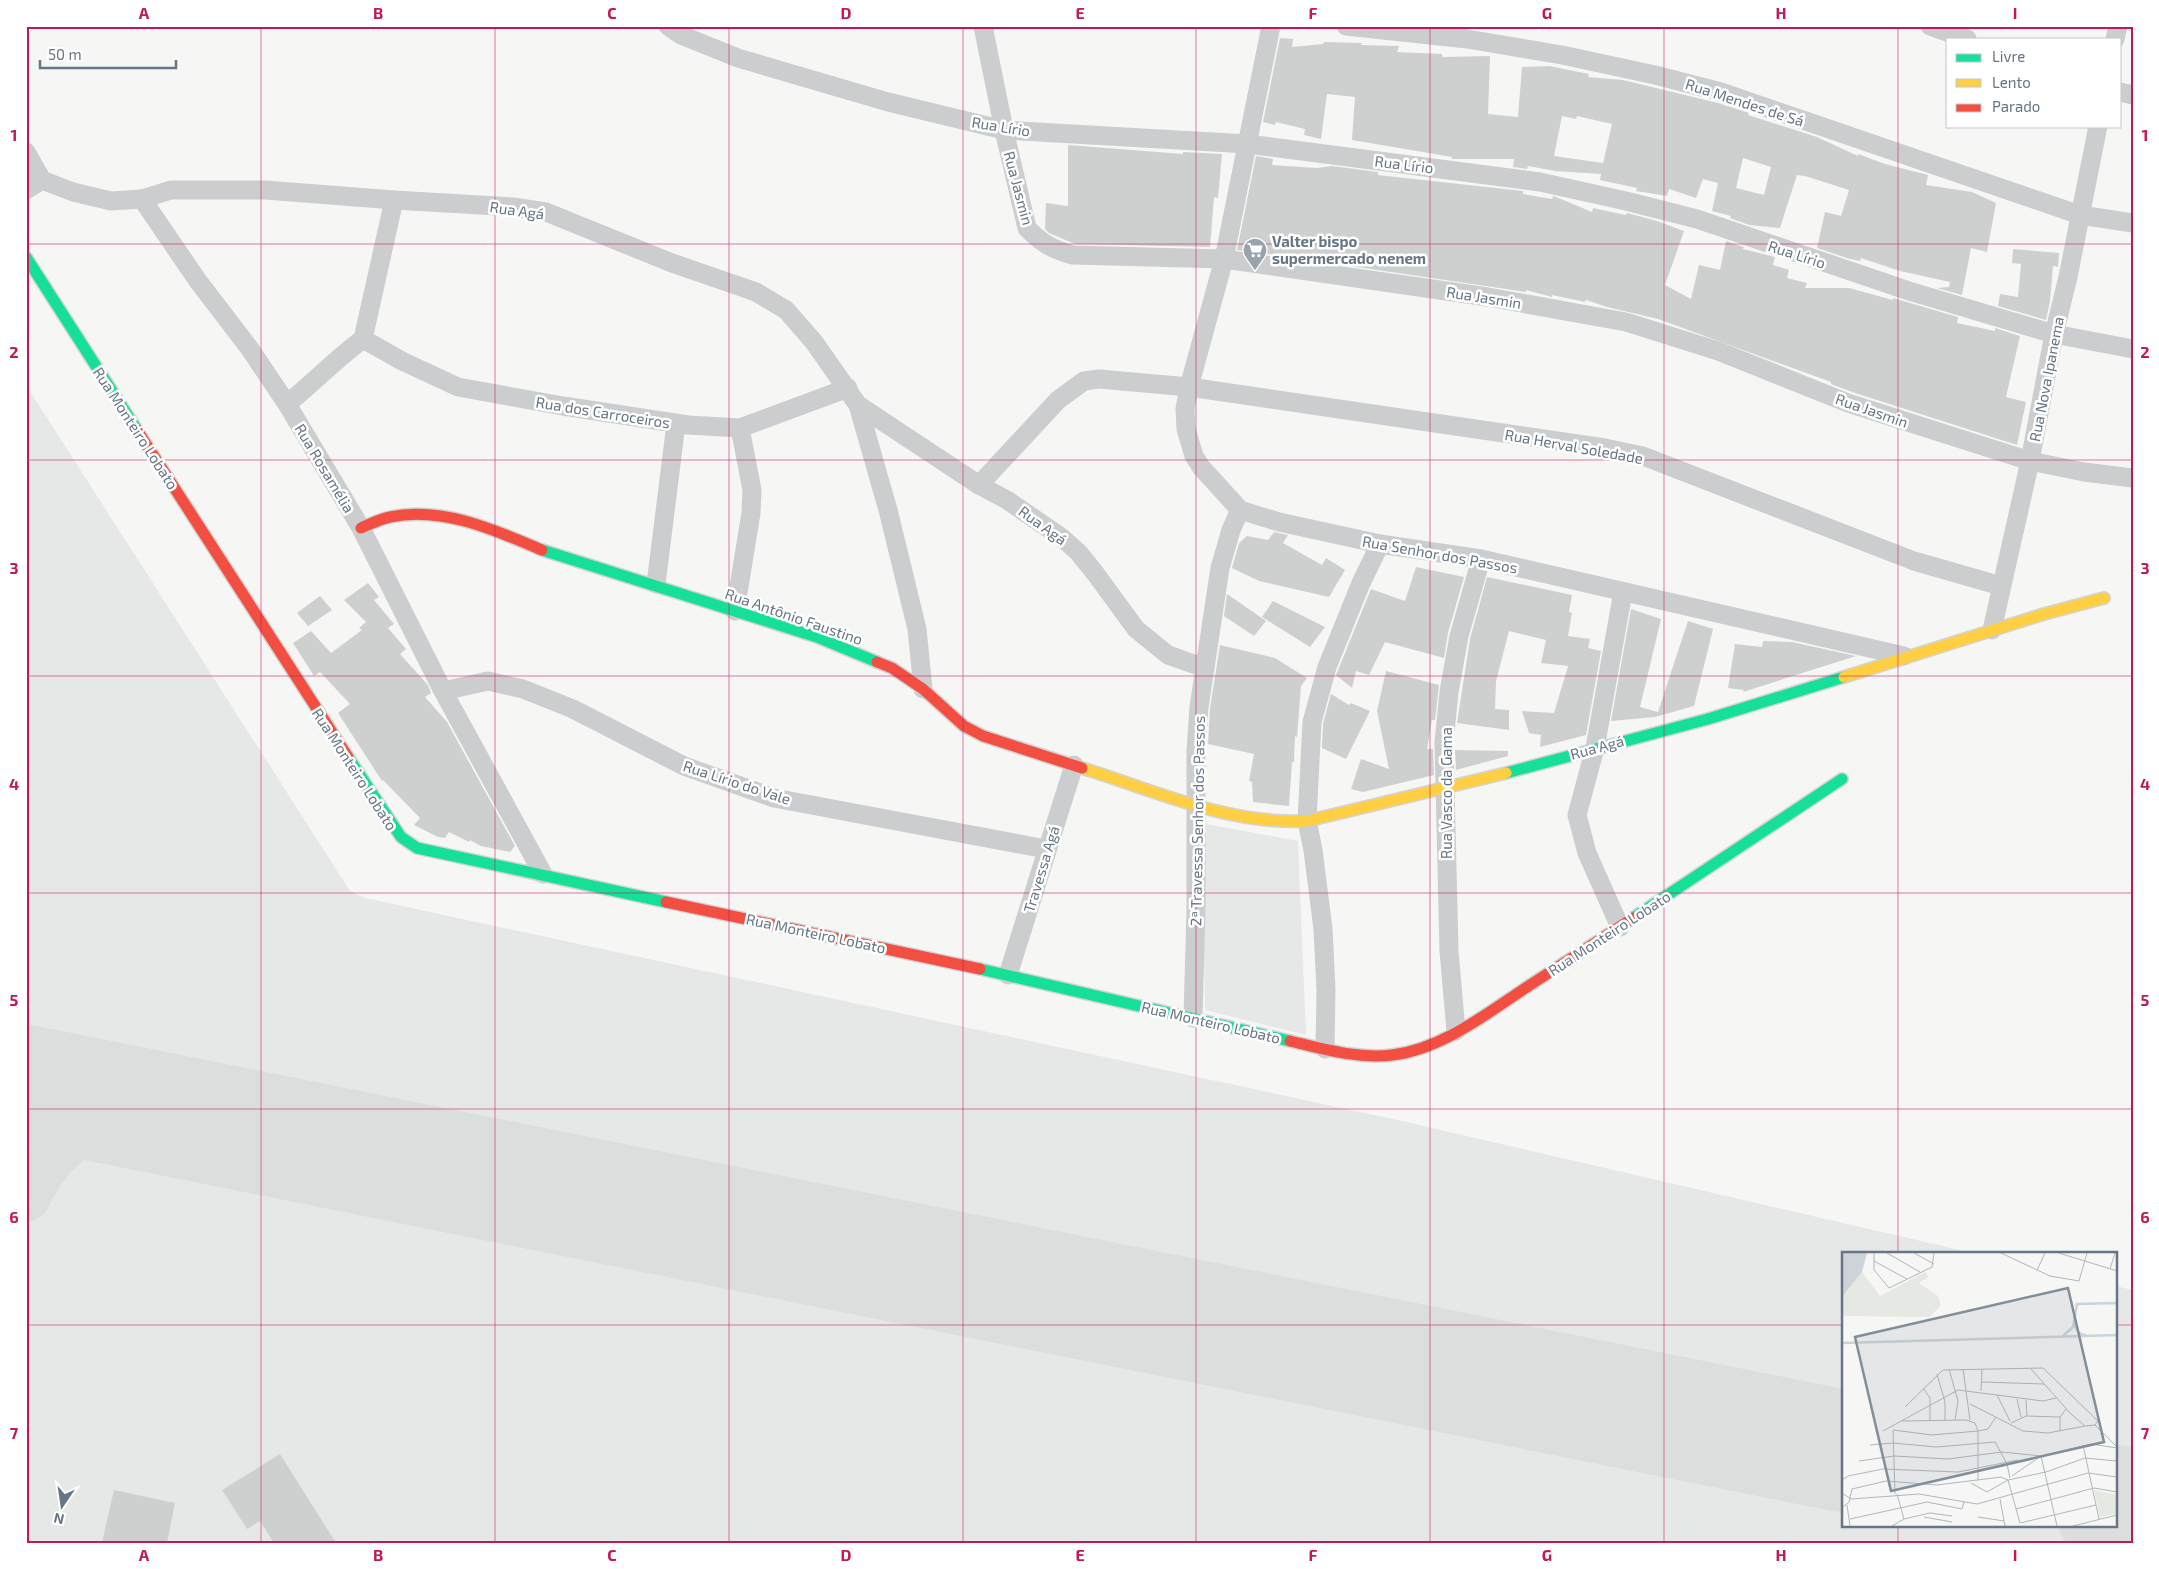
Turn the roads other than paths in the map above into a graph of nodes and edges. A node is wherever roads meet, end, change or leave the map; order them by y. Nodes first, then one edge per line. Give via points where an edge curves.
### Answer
1 (668, 26) edge
2 (983, 26) edge
3 (1271, 26) edge
4 (1346, 26) edge
5 (1930, 26) edge
6 (1964, 38) edge
7 (2098, 128) edge
8 (1004, 130) junction
9 (1248, 144) junction
10 (26, 152) edge
11 (42, 180) junction
12 (26, 190) edge
13 (142, 199) junction
14 (394, 200) junction
15 (2080, 215) junction
16 (2133, 223) edge
17 (26, 257) edge
18 (1224, 259) junction
19 (2054, 334) junction
20 (363, 339) junction
21 (2133, 349) edge
22 (1189, 387) junction
23 (848, 388) junction
24 (287, 404) junction
25 (858, 404) junction
26 (676, 424) junction
27 (740, 428) junction
28 (2030, 461) junction
29 (2133, 478) edge
30 (978, 485) junction
31 (1240, 510) junction
32 (361, 528) junction
33 (1380, 544) junction
34 (1481, 559) junction
35 (656, 584) junction
36 (2001, 586) junction
37 (1623, 592) junction
38 (2104, 598) dead end
39 (735, 611) junction
40 (1992, 630) junction
41 (1908, 657) junction
42 (1205, 668) junction
43 (923, 689) junction
44 (443, 691) junction
45 (1595, 748) junction
46 (1074, 764) junction
47 (1842, 780) dead end
48 (1444, 789) junction
49 (1196, 807) junction
50 (1307, 821) junction
51 (1046, 849) junction
52 (543, 874) junction
53 (1620, 928) junction
54 (1008, 975) junction
55 (1193, 1018) junction
56 (1456, 1032) junction
57 (1325, 1050) junction

1 - 8 street, Rua Lírio via 696,42 738,58 888,102
2 - 8 street, Rua Jasmin
3 - 9 street
4 - 15 street, Rua Mendes de Sá via 1467,39 1664,77 1721,92
5 - 6 street
7 - 15 street, Rua Nova Ipanema
8 - 9 street, Rua Lírio
8 - 18 street, Rua Jasmin via 1028,228 1048,246 1073,255
9 - 18 street
9 - 19 street, Rua Lírio via 1540,182 1626,201 1697,219 1909,291
10 - 11 street
11 - 12 street
11 - 13 street via 111,201
13 - 14 street, Rua Agá via 171,190 208,189
13 - 24 street, Rua Rosamélia
14 - 20 street
14 - 23 street, Rua Agá via 546,212 672,263 756,292 786,310
15 - 16 street, Rua Mendes de Sá
15 - 19 street, Rua Nova Ipanema
17 - 52 street, Rua Monteiro Lobato via 401,837 417,848
18 - 22 street
18 - 28 street, Rua Jasmin via 1488,297 1626,322 1718,352 1848,404
19 - 21 street, Rua Lírio
19 - 28 street, Rua Nova Ipanema
20 - 24 street
20 - 26 street, Rua dos Carroceiros via 458,386
22 - 30 street, Rua Herval Soledade via 1099,378 1084,381 1058,400
22 - 31 street via 1186,429 1194,456
22 - 36 street, Rua Herval Soledade via 1643,456 1914,561
23 - 25 street, Rua Agá
23 - 27 street, Rua dos Carroceiros
24 - 32 street, Rua Rosamélia
25 - 30 street, Rua Agá
25 - 43 street, Rua Agá via 917,629
26 - 27 street, Rua dos Carroceiros
26 - 35 street
27 - 39 street via 752,490
28 - 29 street, Rua Jasmin
28 - 36 street, Rua Nova Ipanema
30 - 42 street, Rua Agá via 1061,536 1095,573 1136,630 1151,643 1168,655
31 - 33 street, Rua Senhor dos Passos
31 - 42 street, 2ª Travessa Senhor dos Passos via 1220,568
32 - 35 street, Rua Antônio Faustino via 389,517 440,517 492,529 548,552
32 - 44 street, Rua Rosamélia
33 - 34 street, Rua Senhor dos Passos
33 - 50 street via 1361,582 1327,668 1312,722
34 - 37 street, Rua Senhor dos Passos
34 - 48 street, Rua Vasco da Gama via 1452,667 1444,742
35 - 39 street, Rua Antônio Faustino
36 - 40 street, Rua Nova Ipanema
37 - 41 street, Rua Senhor dos Passos
37 - 45 street
38 - 40 street, Rua Agá
39 - 43 street, Rua Antônio Faustino via 848,649 892,668
40 - 41 street, Rua Agá
41 - 45 street, Rua Agá via 1708,719
42 - 49 street, 2ª Travessa Senhor dos Passos via 1198,716
43 - 46 street, Rua Antônio Faustino via 964,726 983,736
44 - 51 street, Rua Lírio do Vale via 488,681 523,689 574,709 684,766 774,798
44 - 52 street, Rua Rosamélia
45 - 48 street, Rua Agá
45 - 53 street via 1577,815 1587,853
46 - 49 street, Rua Antônio Faustino
46 - 51 street, Travessa Agá
47 - 53 street, Rua Monteiro Lobato
48 - 50 street, Rua Agá
48 - 56 street, Rua Vasco da Gama via 1449,950
49 - 50 street, Rua Agá via 1285,822
49 - 55 street, 2ª Travessa Senhor dos Passos
50 - 57 street via 1322,929
51 - 54 street, Travessa Agá
52 - 54 street, Rua Monteiro Lobato
53 - 56 street, Rua Monteiro Lobato
54 - 55 street, Rua Monteiro Lobato
55 - 57 street, Rua Monteiro Lobato
56 - 57 street, Rua Monteiro Lobato via 1410,1052 1353,1056

